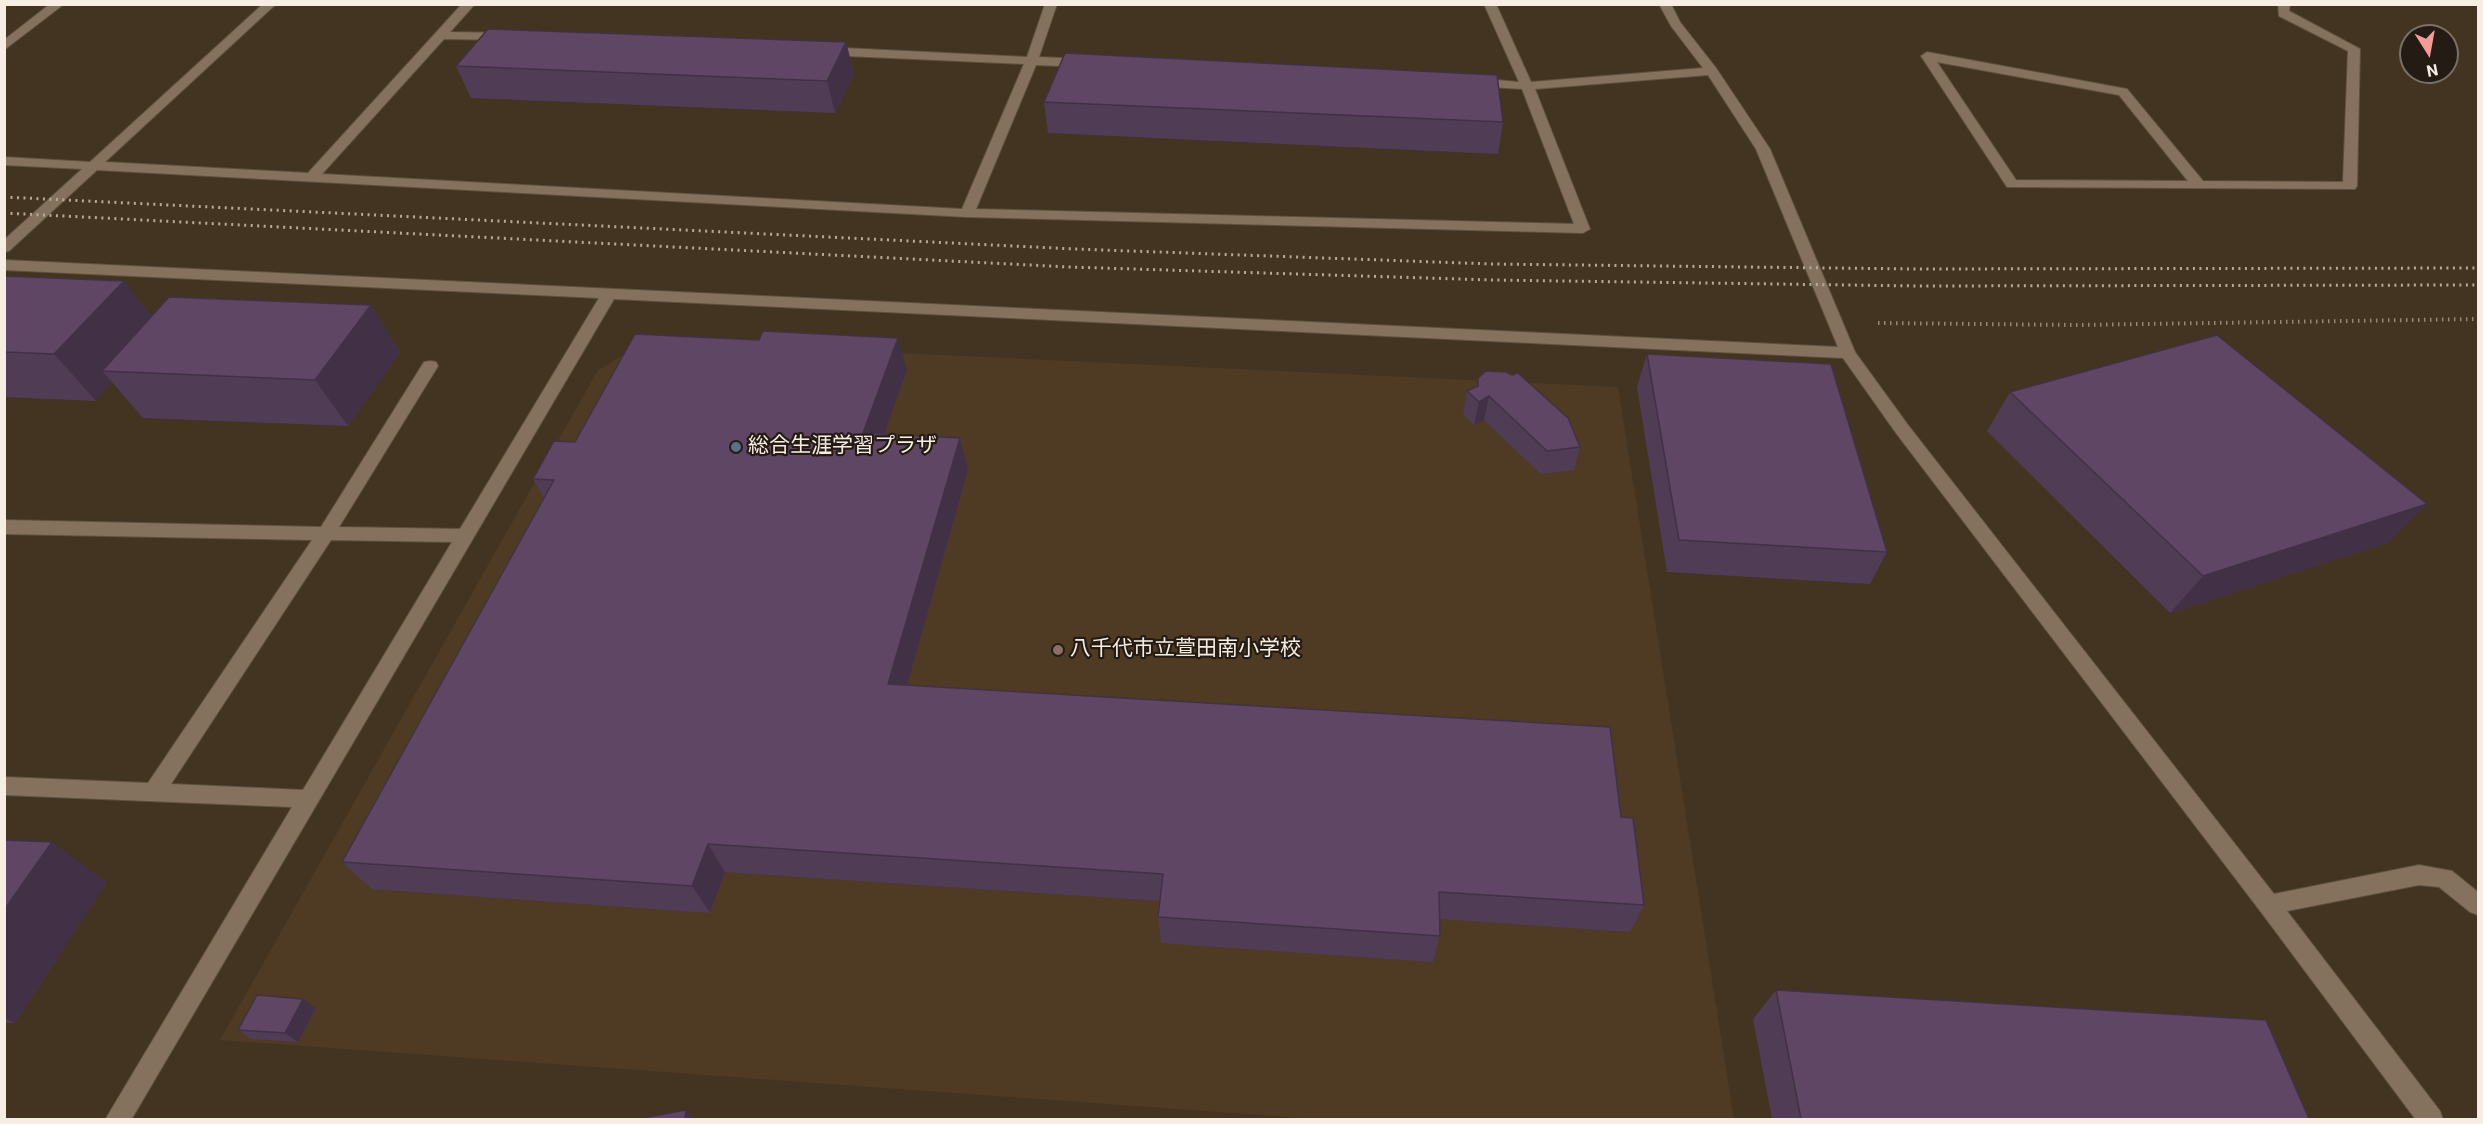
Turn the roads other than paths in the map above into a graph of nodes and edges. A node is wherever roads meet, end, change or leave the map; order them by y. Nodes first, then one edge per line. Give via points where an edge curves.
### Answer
1 (58, 4) edge
2 (270, 4) edge
3 (469, 4) edge
4 (1051, 4) edge
5 (1490, 4) edge
6 (2284, 4) edge
7 (1664, 5) edge
8 (442, 34) junction
9 (525, 38) edge
10 (4, 46) edge
11 (808, 51) edge
12 (1032, 60) junction
13 (1091, 63) edge
14 (1712, 71) junction
15 (1459, 81) edge
16 (1527, 86) junction
17 (4, 161) edge
18 (95, 166) junction
19 (314, 176) junction
20 (2199, 185) junction
21 (967, 213) junction
22 (4, 248) edge
23 (4, 265) edge
24 (610, 293) junction
25 (1848, 353) junction
26 (430, 366) dead end
27 (4, 527) edge
28 (326, 533) junction
29 (466, 536) junction
30 (4, 786) edge
31 (154, 792) junction
32 (309, 799) junction
33 (2270, 904) junction
34 (2478, 905) edge
35 (117, 1119) edge
36 (2431, 1119) edge

1 - 10 street
2 - 18 street
3 - 8 street
4 - 12 street
5 - 16 street
6 - 20 street via 2283,14 2354,49 2350,186
7 - 14 street
8 - 9 street
8 - 19 street
11 - 12 street
12 - 13 street
12 - 21 street
14 - 16 street
14 - 25 street via 1763,149
15 - 16 street
16 - 21 street via 1583,229
17 - 18 street
18 - 19 street
18 - 22 street
19 - 21 street
20 - 20 street via 2012,184 1927,56 2123,92
23 - 24 street
24 - 25 street
24 - 29 street
25 - 33 street via 1902,429
26 - 28 street
27 - 28 street
28 - 29 street
28 - 31 street
29 - 32 street
30 - 31 street
31 - 32 street
32 - 35 street
33 - 34 street via 2419,875 2444,878
33 - 36 street

